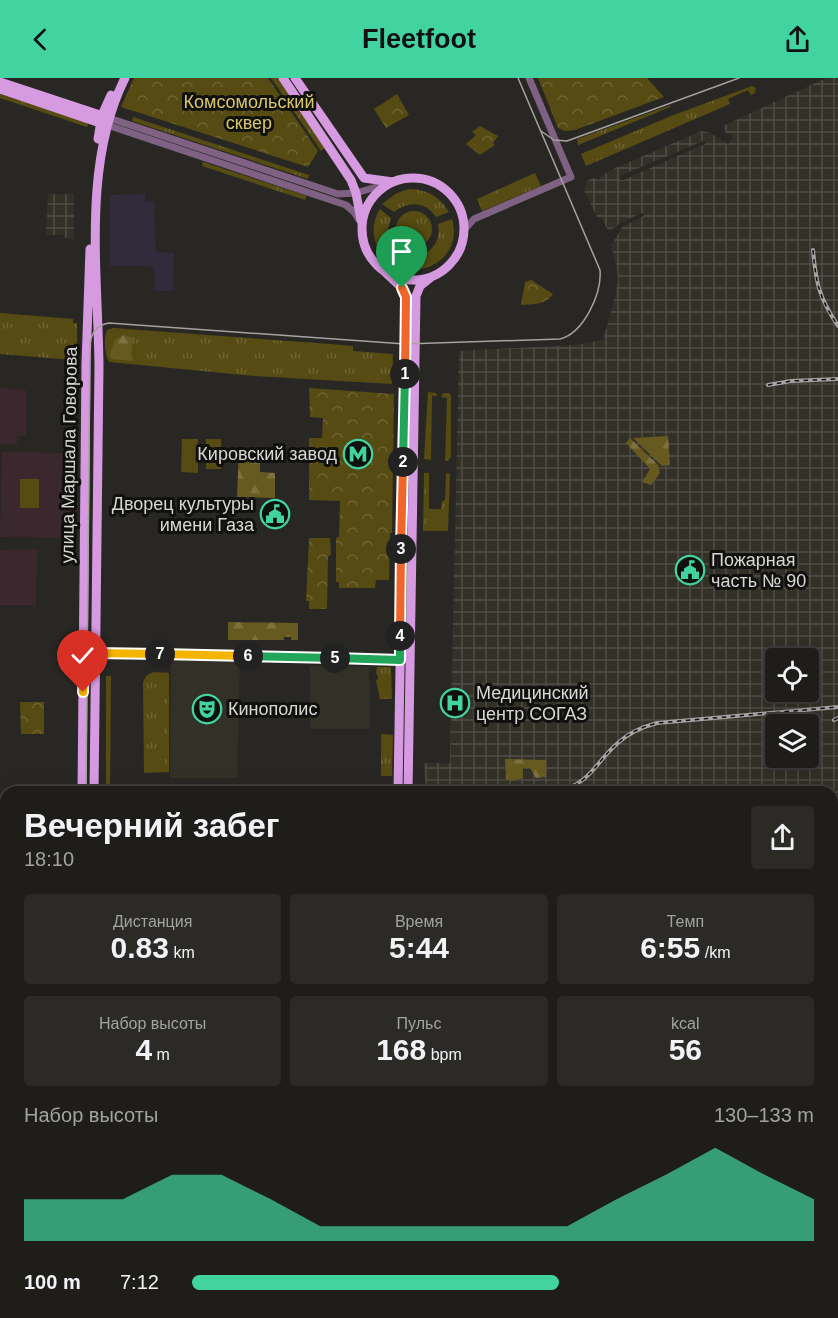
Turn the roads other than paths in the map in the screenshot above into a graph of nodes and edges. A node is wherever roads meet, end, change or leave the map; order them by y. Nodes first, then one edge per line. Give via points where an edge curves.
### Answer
1 (118, 78) edge
2 (125, 78) edge
3 (283, 78) edge
4 (295, 78) edge
5 (529, 78) edge
6 (0, 82) edge
7 (0, 89) edge
8 (104, 120) junction
9 (393, 182) junction
10 (356, 193) junction
11 (362, 225) junction
12 (465, 229) junction
13 (385, 272) junction
14 (430, 278) junction
15 (84, 643) junction
16 (95, 649) junction
17 (84, 655) junction
18 (410, 656) junction
19 (400, 660) junction
20 (82, 786) edge
21 (94, 786) edge
22 (398, 786) edge
23 (408, 786) edge

1 - 8 main road
2 - 8 main road
3 - 10 main road
4 - 9 main road via 364,178
5 - 12 street via 571,177 474,219
6 - 8 main road
7 - 8 main road
8 - 10 street via 338,194
8 - 11 street via 346,205
8 - 15 main road, улица Маршала Говорова via 92,186
8 - 16 main road, улица Маршала Говорова via 97,191
9 - 10 street
9 - 11 main road via 372,199
9 - 12 main road via 417,178 441,186 459,204
10 - 11 main road
11 - 13 main road via 366,250
12 - 14 main road via 456,258
13 - 14 main road via 407,280
13 - 19 main road via 406,297
14 - 18 main road via 416,296
15 - 16 street
15 - 17 main road, улица Маршала Говорова
16 - 17 street
16 - 19 street
16 - 21 main road, улица Маршала Говорова
17 - 20 main road, улица Маршала Говорова
18 - 19 street
18 - 23 main road
19 - 22 main road

